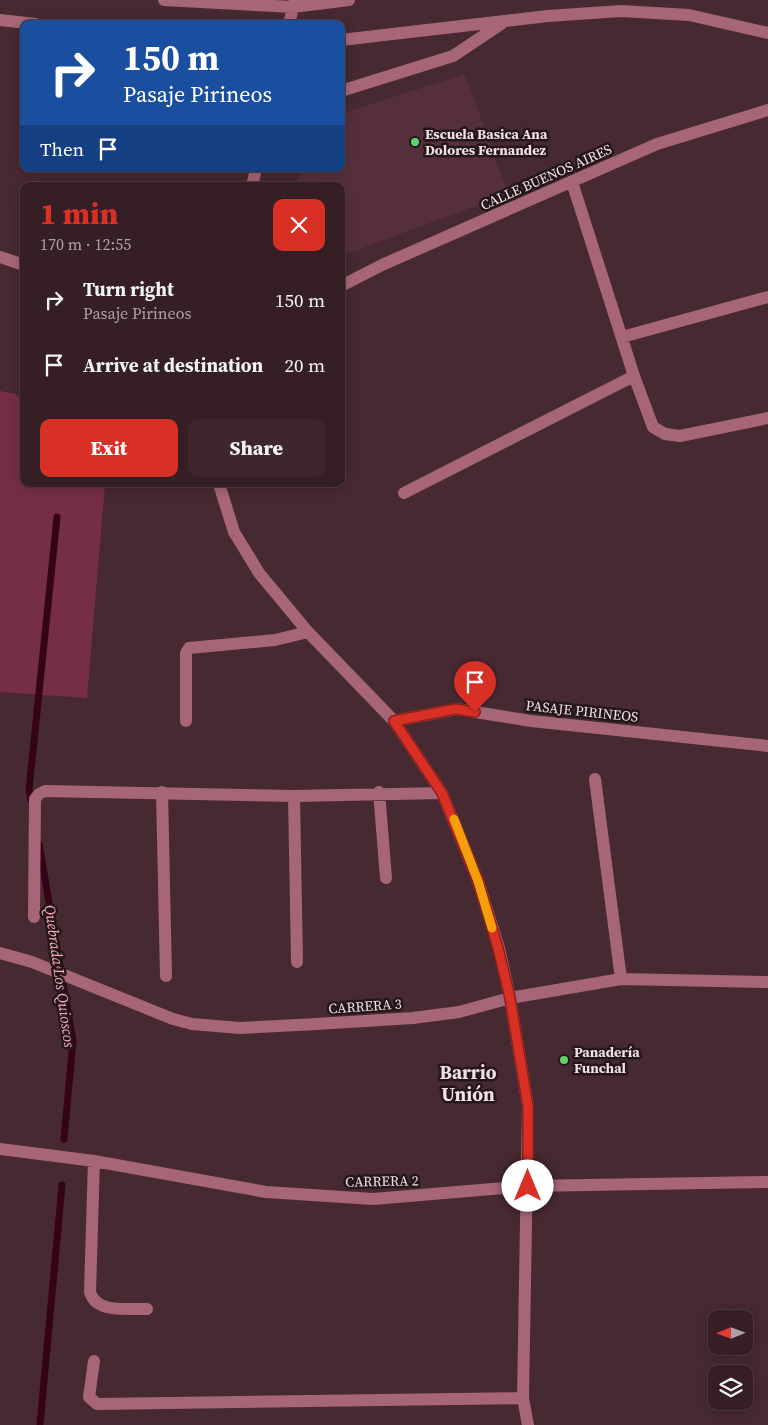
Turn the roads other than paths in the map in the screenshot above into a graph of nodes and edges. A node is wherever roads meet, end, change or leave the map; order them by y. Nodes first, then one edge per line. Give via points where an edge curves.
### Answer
1 (164, 0) edge
2 (349, 0) edge
3 (294, 3) edge
4 (0, 20) edge
5 (290, 20) edge
6 (20, 22) edge
7 (505, 22) junction
8 (768, 32) edge
9 (345, 40) edge
10 (345, 90) edge
11 (768, 110) edge
12 (572, 182) junction
13 (0, 257) edge
14 (20, 264) edge
15 (345, 284) edge
16 (768, 297) edge
17 (622, 337) junction
18 (634, 376) junction
19 (768, 418) edge
20 (220, 487) edge
21 (404, 494) dead end
22 (308, 632) junction
23 (186, 721) dead end
24 (394, 721) junction
25 (768, 746) edge
26 (596, 779) dead end
27 (162, 792) junction
28 (379, 792) junction
29 (442, 793) junction
30 (294, 796) junction
31 (386, 878) dead end
32 (34, 917) dead end
33 (0, 953) edge
34 (297, 962) dead end
35 (166, 976) dead end
36 (621, 979) junction
37 (768, 982) edge
38 (510, 998) junction
39 (0, 1149) edge
40 (94, 1161) junction
41 (768, 1182) edge
42 (528, 1186) junction
43 (147, 1310) dead end
44 (94, 1361) dead end
45 (523, 1398) junction
46 (528, 1425) edge

1 - 3 street
2 - 3 street
3 - 5 street
4 - 6 street
7 - 8 street via 621,11 689,15
7 - 9 street
7 - 10 street via 453,56
11 - 12 street, CALLE BUENOS AIRES via 657,144
12 - 15 street, CALLE BUENOS AIRES
12 - 17 street
13 - 14 street
16 - 17 street
17 - 18 street
18 - 19 street via 653,426 665,434 680,436
18 - 21 street
20 - 22 street via 234,532 259,573
22 - 23 street via 275,640 189,648 186,653
22 - 24 street
24 - 25 street, PASAJE PIRINEOS via 456,709 530,721
24 - 29 street
26 - 36 street
27 - 30 street
27 - 32 street via 45,791 39,794 35,799
27 - 35 street
28 - 29 street
28 - 30 street
28 - 31 street
29 - 38 street via 478,881
30 - 34 street
33 - 38 street, CARRERA 3 via 32,962 192,1024 218,1027 413,1018 459,1012
36 - 37 street, CARRERA 3
36 - 38 street, CARRERA 3
38 - 42 street via 528,1106
39 - 40 street, CARRERA 2
40 - 42 street, CARRERA 2 via 266,1192 373,1199
40 - 43 street via 92,1300 100,1307
41 - 42 street, CARRERA 2
42 - 45 street
44 - 45 street via 89,1397 97,1404
45 - 46 street

